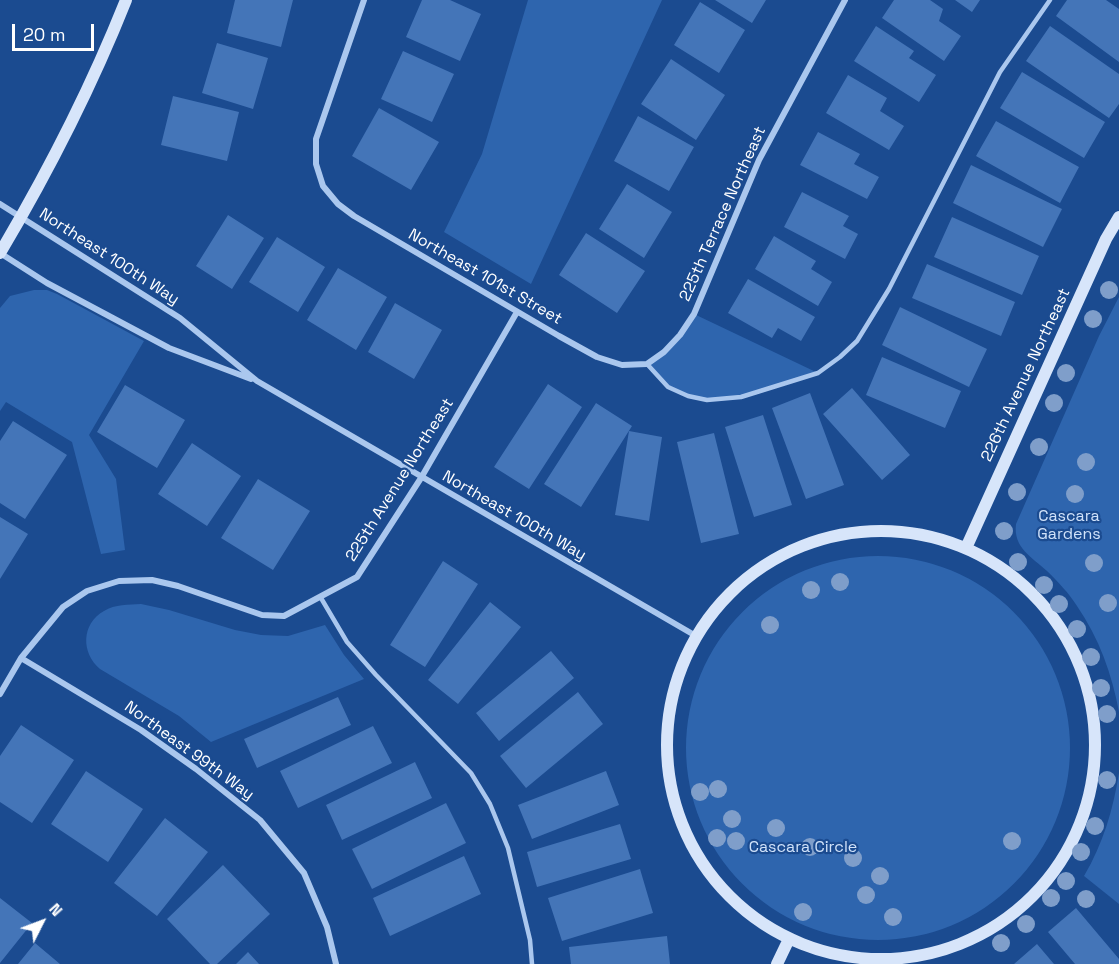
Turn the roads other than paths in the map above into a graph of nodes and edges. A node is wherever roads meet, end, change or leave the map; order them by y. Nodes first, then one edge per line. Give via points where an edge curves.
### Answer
1 (126, 0) edge
2 (364, 0) edge
3 (845, 0) edge
4 (1050, 0) edge
5 (0, 204) edge
6 (22, 217) junction
7 (1119, 217) edge
8 (0, 253) edge
9 (517, 312) junction
10 (647, 364) junction
11 (257, 381) junction
12 (421, 478) junction
13 (966, 548) junction
14 (321, 598) junction
15 (696, 636) junction
16 (21, 658) junction
17 (0, 694) edge
18 (789, 939) junction
19 (336, 964) edge
20 (532, 964) edge
21 (777, 964) edge

1 - 6 street via 85,96
2 - 9 street, Northeast 101st Street via 316,139 316,164 323,186 354,216
3 - 10 street, 225th Terrace Northeast via 759,160 694,314 680,335
4 - 10 lane via 1000,72 889,289 857,341 840,357 818,373 741,398 707,400 668,387
5 - 6 street, Northeast 100th Way
6 - 8 street
6 - 11 street, Northeast 100th Way via 180,318
7 - 13 street, 226th Avenue Northeast
8 - 11 street, Northeast 100th Way via 47,283 169,348
9 - 10 street, Northeast 101st Street via 597,357 622,365
9 - 12 street, 225th Avenue Northeast
11 - 12 street, Northeast 100th Way
12 - 14 street, 225th Avenue Northeast via 357,577
12 - 15 street, Northeast 100th Way
13 - 15 street via 919,534 876,531 833,536 792,550 755,572 722,600
13 - 18 street via 999,567 1032,594 1060,628 1080,666 1092,708 1095,751 1089,794 1075,835 1055,870 1028,901 996,926 960,944 921,956 880,959 840,955
14 - 16 street, 225th Avenue Northeast via 284,616 262,615 170,584 119,581 87,591 63,608
14 - 20 lane via 348,642 471,773 490,804 508,848
15 - 18 street via 678,675 669,714 667,755 673,795 686,833 706,869 733,899
16 - 17 street, 225th Avenue Northeast
16 - 19 street, Northeast 99th Way via 141,730 260,820 304,873 327,927
18 - 21 street

